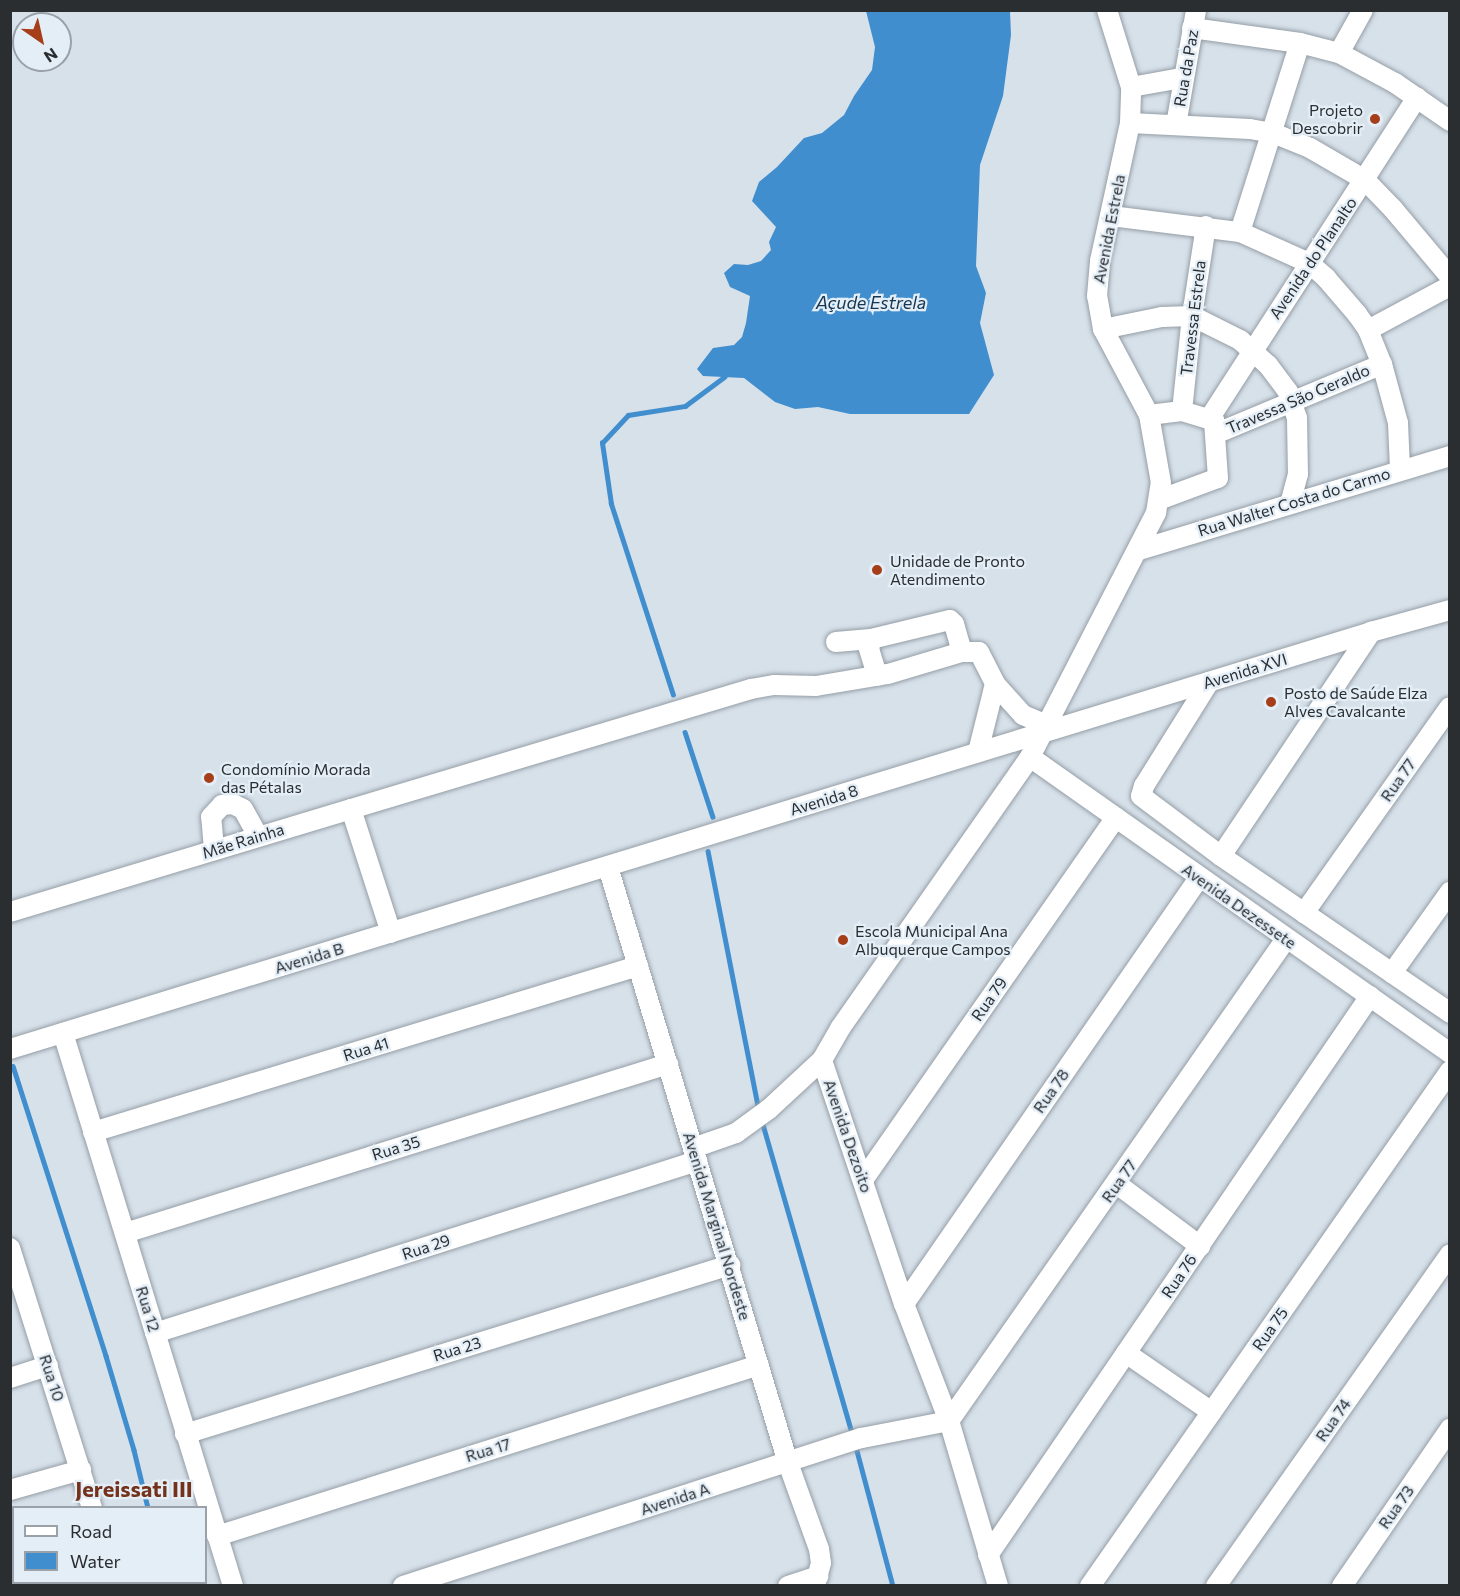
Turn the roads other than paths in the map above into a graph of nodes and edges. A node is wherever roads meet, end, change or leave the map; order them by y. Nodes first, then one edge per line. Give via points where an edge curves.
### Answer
1 (1107, 10) edge
2 (1363, 10) edge
3 (1194, 19) edge
4 (1300, 43) junction
5 (1339, 53) junction
6 (1182, 78) junction
7 (1131, 87) junction
8 (1417, 97) junction
9 (1449, 121) edge
10 (1130, 123) junction
11 (1176, 125) junction
12 (1273, 133) junction
13 (1365, 180) junction
14 (1111, 216) junction
15 (1206, 226) junction
16 (1240, 231) junction
17 (1309, 264) junction
18 (1449, 277) edge
19 (1449, 286) edge
20 (1192, 316) junction
21 (1103, 329) junction
22 (1368, 330) junction
23 (1251, 349) junction
24 (1382, 364) junction
25 (1292, 401) junction
26 (1182, 411) junction
27 (1149, 415) junction
28 (1212, 427) junction
29 (1449, 456) edge
30 (1400, 469) junction
31 (1159, 500) junction
32 (1290, 503) junction
33 (1139, 550) junction
34 (1449, 610) edge
35 (1371, 632) junction
36 (871, 639) junction
37 (836, 642) dead end
38 (962, 652) junction
39 (877, 676) junction
40 (1209, 682) junction
41 (995, 684) junction
42 (1449, 707) edge
43 (1043, 729) junction
44 (978, 752) junction
45 (1030, 756) junction
46 (351, 809) junction
47 (1116, 818) junction
48 (258, 836) junction
49 (214, 849) junction
50 (1221, 856) junction
51 (608, 867) junction
52 (1199, 878) junction
53 (1449, 892) edge
54 (10, 912) edge
55 (1304, 913) junction
56 (391, 933) junction
57 (1286, 939) junction
58 (638, 966) junction
59 (1392, 973) junction
60 (1370, 996) junction
61 (1449, 1013) edge
62 (63, 1033) junction
63 (10, 1049) edge
64 (1449, 1053) edge
65 (822, 1060) junction
66 (668, 1064) junction
67 (1449, 1071) edge
68 (93, 1132) junction
69 (695, 1155) junction
70 (863, 1180) junction
71 (1117, 1184) junction
72 (125, 1233) junction
73 (1200, 1246) junction
74 (10, 1248) edge
75 (1449, 1254) edge
76 (730, 1265) junction
77 (13, 1269) edge
78 (903, 1304) junction
79 (155, 1333) junction
80 (1126, 1353) junction
81 (759, 1365) junction
82 (48, 1366) junction
83 (10, 1378) edge
84 (1212, 1412) junction
85 (949, 1421) junction
86 (1449, 1429) edge
87 (185, 1434) junction
88 (788, 1463) junction
89 (81, 1470) junction
90 (10, 1490) edge
91 (91, 1506) edge
92 (217, 1536) junction
93 (988, 1555) junction
94 (817, 1581) edge
95 (1217, 1585) edge
96 (233, 1586) edge
97 (402, 1586) edge
98 (788, 1586) edge
99 (998, 1586) edge
100 (1090, 1586) edge
101 (1342, 1586) edge

1 - 7 street, Avenida Estrela
2 - 5 street
3 - 4 street
3 - 6 street, Rua da Paz
4 - 5 street
4 - 12 street
5 - 8 street
6 - 7 street
6 - 11 street, Rua da Paz
7 - 10 street, Avenida Estrela
8 - 9 street
8 - 13 street, Avenida do Planalto
10 - 11 street
10 - 14 street, Avenida Estrela
11 - 12 street
12 - 13 street via 1328,157
12 - 16 street
13 - 17 street, Avenida do Planalto
13 - 18 street
14 - 15 street
14 - 21 street, Avenida Estrela via 1097,284
15 - 16 street
15 - 20 street, Travessa Estrela
16 - 17 street
17 - 22 street via 1337,289
17 - 23 street, Avenida do Planalto
19 - 22 street
20 - 21 street via 1162,317
20 - 23 street via 1225,331
20 - 26 street, Travessa Estrela
21 - 27 street, Avenida Estrela
22 - 24 street
23 - 25 street via 1274,371
23 - 28 street, Avenida do Planalto
24 - 25 street, Travessa São Geraldo
24 - 30 street via 1398,423
25 - 28 street, Travessa São Geraldo
25 - 32 street via 1299,433 1298,474
26 - 27 street
26 - 28 street
27 - 31 street, Avenida Estrela via 1159,466
28 - 31 street via 1218,478
29 - 30 street, Rua Walter Costa do Carmo
30 - 32 street, Rua Walter Costa do Carmo
31 - 33 street, Avenida Estrela
32 - 33 street, Rua Walter Costa do Carmo
33 - 43 street, Avenida Estrela
34 - 35 street, Avenida XVI
35 - 40 street, Avenida XVI
35 - 50 street
36 - 37 street
36 - 38 street via 950,620
36 - 39 street via 869,649
38 - 39 street, Mãe Rainha
38 - 41 street via 979,652
39 - 46 street, Mãe Rainha via 816,686 751,689
40 - 43 street, Avenida XVI
40 - 50 street, Avenida Dezessete via 1141,796
41 - 43 street via 1023,715
41 - 44 street
42 - 55 street, Rua 77
43 - 44 street, Avenida 8
43 - 45 street, Avenida Dezoito
44 - 51 street, Avenida 8
45 - 47 street, Avenida Dezessete
45 - 65 street, Avenida Dezoito
46 - 48 street, Mãe Rainha
46 - 56 street
47 - 52 street, Avenida Dezessete
47 - 70 street, Rua 79
48 - 49 street, Mãe Rainha
48 - 49 street via 243,808 222,805 211,817
49 - 54 street, Mãe Rainha
50 - 55 street, Avenida Dezessete
51 - 56 street, Avenida B
51 - 58 street, Avenida Marginal Nordeste
52 - 57 street, Avenida Dezessete
52 - 78 street, Rua 78
53 - 59 street
55 - 59 street, Avenida Dezessete
56 - 62 street, Avenida B
57 - 60 street, Avenida Dezessete
57 - 71 street, Rua 77
58 - 66 street, Avenida Marginal Nordeste
58 - 68 street, Rua 41
59 - 61 street, Avenida Dezessete
60 - 64 street, Avenida Dezessete
60 - 73 street, Rua 76
62 - 63 street, Avenida B
62 - 68 street, Rua 12
65 - 69 street, Rua 29 via 736,1133
65 - 70 street, Avenida Dezoito
66 - 69 street, Avenida Marginal Nordeste
66 - 72 street, Rua 35
67 - 84 street, Rua 75
68 - 72 street, Rua 12
69 - 76 street, Avenida Marginal Nordeste
69 - 79 street, Rua 29
70 - 78 street, Avenida Dezoito
71 - 73 street
71 - 85 street, Rua 77
72 - 79 street, Rua 12
73 - 80 street, Rua 76
74 - 77 street, Rua 10
75 - 95 street, Rua 74
76 - 81 street, Avenida Marginal Nordeste
76 - 87 street, Rua 23
77 - 82 street, Rua 10
78 - 85 street, Avenida Dezoito
79 - 87 street, Rua 12
80 - 84 street
80 - 93 street, Rua 76
81 - 88 street, Avenida Marginal Nordeste
81 - 92 street, Rua 17
82 - 83 street
82 - 89 street, Rua 10
84 - 100 street, Rua 75
85 - 88 street, Avenida A via 854,1441
85 - 93 street, Avenida Dezoito
86 - 101 street, Rua 73
87 - 92 street, Rua 12
88 - 94 street, Avenida Marginal Nordeste via 819,1549
88 - 97 street, Avenida A
89 - 90 street
89 - 91 street, Rua 10
92 - 96 street, Rua 12
93 - 99 street, Avenida Dezoito
94 - 98 street

